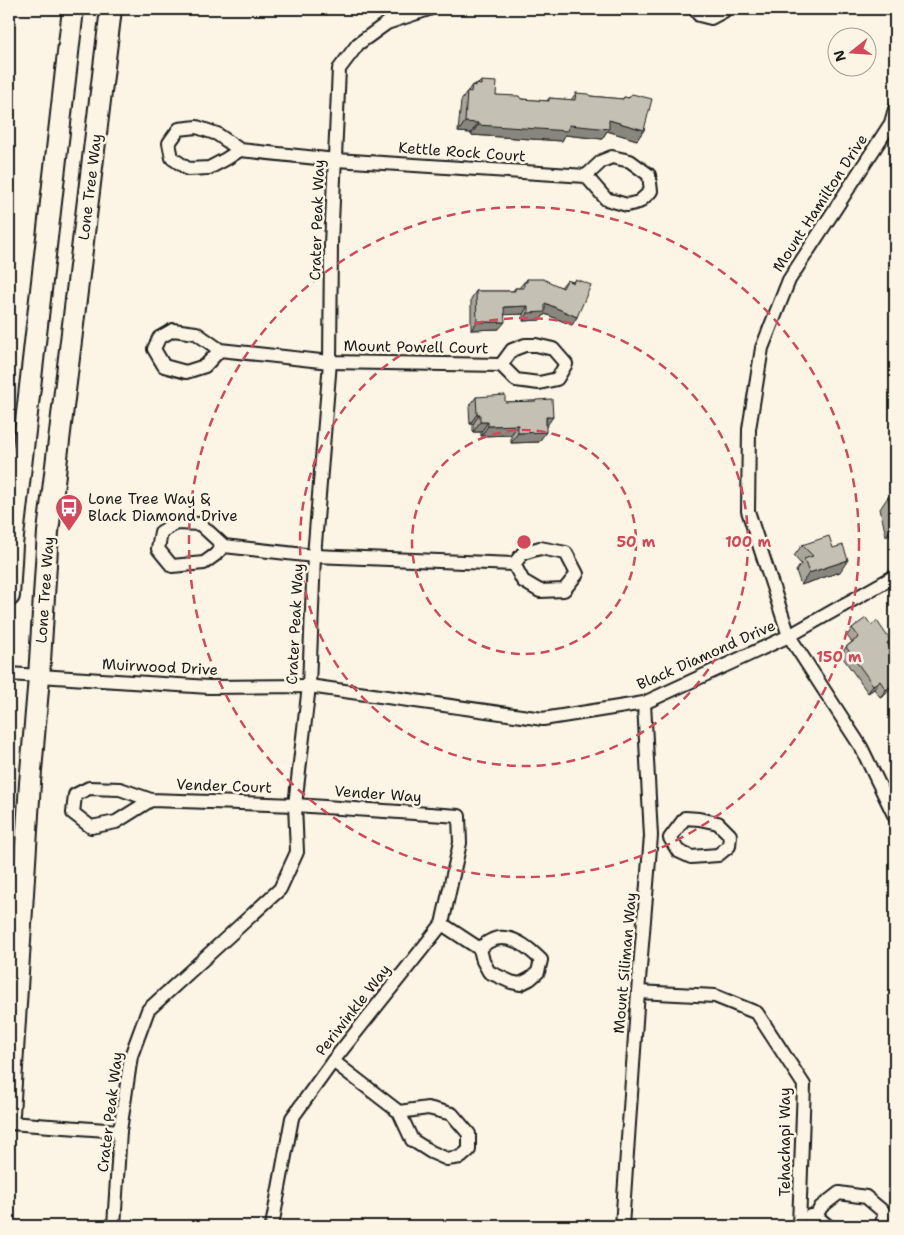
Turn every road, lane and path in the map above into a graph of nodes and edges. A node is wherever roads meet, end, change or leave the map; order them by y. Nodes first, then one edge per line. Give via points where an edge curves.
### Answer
1 (73, 9) edge
2 (111, 9) edge
3 (429, 9) edge
4 (695, 9) edge
5 (725, 9) edge
6 (895, 109) edge
7 (893, 125) edge
8 (240, 150) junction
9 (336, 160) junction
10 (586, 176) junction
11 (220, 350) junction
12 (330, 362) junction
13 (501, 365) junction
14 (224, 546) junction
15 (314, 556) junction
16 (514, 564) junction
17 (895, 576) edge
18 (9, 596) edge
19 (789, 636) junction
20 (9, 674) edge
21 (39, 677) junction
22 (309, 686) junction
23 (644, 703) junction
24 (151, 800) junction
25 (295, 804) junction
26 (459, 816) joint
27 (895, 817) edge
28 (652, 836) junction
29 (670, 838) dead end
30 (442, 924) junction
31 (480, 949) junction
32 (638, 992) junction
33 (333, 1061) junction
34 (399, 1112) junction
35 (9, 1114) edge
36 (9, 1123) edge
37 (120, 1131) junction
38 (816, 1216) junction
39 (800, 1222) edge
40 (114, 1226) edge
41 (272, 1226) edge
42 (622, 1226) edge
43 (828, 1226) edge
44 (881, 1226) edge

1 - 18 main road via 12,545
2 - 21 main road, Lone Tree Way via 48,532
3 - 9 street, Crater Peak Way via 387,22 358,44 339,69
4 - 5 street via 699,15 711,18
6 - 7 street, Mount Hamilton Drive
7 - 19 street, Mount Hamilton Drive via 789,280 762,348 749,429 748,511
8 - 8 street via 216,134 197,127 179,129 169,143 172,158 188,169 209,168
8 - 9 street, Kettle Rock Court
9 - 10 street, Kettle Rock Court
9 - 12 street, Crater Peak Way
10 - 10 street via 606,199 627,205 639,202 651,190 649,175 630,160 612,157 602,161
11 - 11 street via 196,333 173,330 159,338 154,349 164,366 186,372 205,366
11 - 12 street, Mount Powell Court
12 - 13 street, Mount Powell Court
12 - 15 street, Crater Peak Way
13 - 13 street, Mount Powell Court via 516,380 539,384 557,380 566,364 553,349 525,345 512,350
14 - 14 street via 200,524 176,523 162,532 158,550 172,566 204,563
14 - 15 street
15 - 16 street
15 - 22 street, Crater Peak Way
16 - 16 street via 523,581 540,591 564,590 577,574 566,553 540,548 523,553
17 - 19 street, Black Diamond Drive
19 - 23 street, Black Diamond Drive
19 - 27 street, Mount Hamilton Drive via 861,747
20 - 21 street, Muirwood Drive
21 - 22 street, Muirwood Drive via 209,687
21 - 35 main road, Lone Tree Way
22 - 23 street, Black Diamond Drive via 543,719
22 - 25 street, Crater Peak Way
23 - 28 street, Mount Siliman Way
24 - 24 street, Vender Court via 120,789 89,788 75,795 73,814 91,827 116,822
24 - 25 street, Vender Court
25 - 26 street, Vender Way
25 - 37 street, Crater Peak Way via 297,852 280,889 148,1010 131,1056
26 - 30 street, Periwinkle Way via 460,843
28 - 29 street
28 - 32 street, Mount Siliman Way
30 - 31 street
30 - 33 street, Periwinkle Way
31 - 31 street via 489,972 511,982 520,984 538,972 541,960 520,942 504,938 490,940
32 - 39 street, Tehachapi Way via 715,996 757,1013 804,1085
32 - 42 street, Mount Siliman Way
33 - 34 street
33 - 41 street, Periwinkle Way via 292,1118
34 - 34 street via 412,1140 431,1152 447,1160 461,1157 469,1150 469,1134 452,1114 428,1108
36 - 37 street
37 - 40 street, Crater Peak Way
38 - 39 street
38 - 43 street
38 - 44 street via 820,1207 839,1193 866,1197 885,1213

